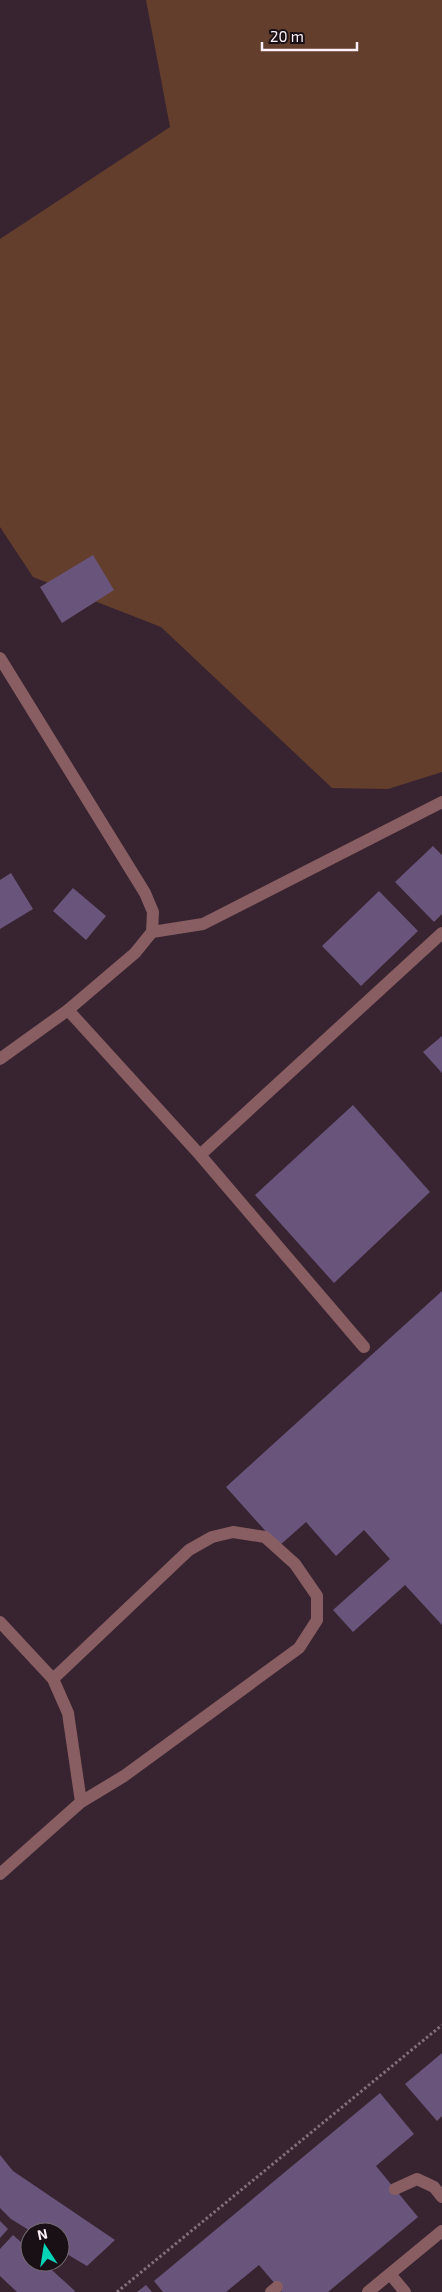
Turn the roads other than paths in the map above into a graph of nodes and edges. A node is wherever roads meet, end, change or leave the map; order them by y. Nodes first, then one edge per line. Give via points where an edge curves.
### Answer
1 (0, 658) edge
2 (442, 802) edge
3 (152, 932) junction
4 (442, 933) edge
5 (68, 1010) junction
6 (0, 1058) edge
7 (200, 1155) junction
8 (364, 1347) dead end
9 (0, 1622) edge
10 (53, 1679) junction
11 (81, 1802) junction
12 (0, 1874) edge
13 (395, 2189) dead end
14 (442, 2197) edge
15 (442, 2231) edge
16 (390, 2274) junction
17 (368, 2292) edge
18 (405, 2292) edge

1 - 3 street via 145,894 153,912
2 - 3 street via 203,924
3 - 5 street via 135,953
4 - 7 street
5 - 6 street
5 - 7 street
7 - 8 street
9 - 10 street
10 - 11 street via 68,1713
10 - 11 street via 189,1550 212,1537 233,1532 265,1537 295,1564 317,1596 317,1620 299,1648 124,1776
11 - 12 street
13 - 14 street via 417,2179 434,2187
15 - 16 street
16 - 17 street
16 - 18 street

